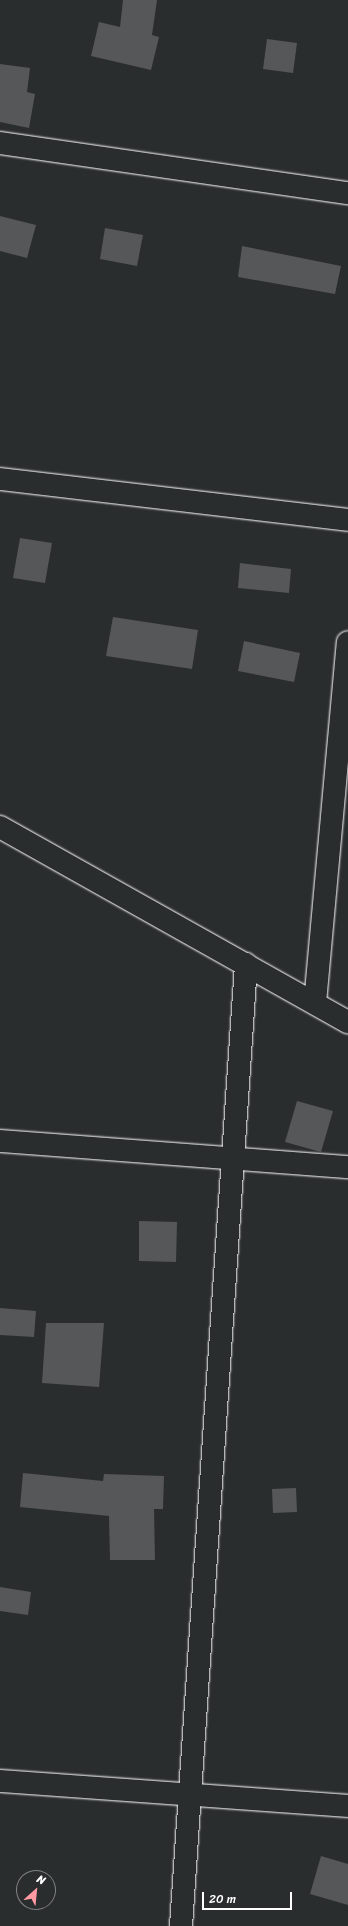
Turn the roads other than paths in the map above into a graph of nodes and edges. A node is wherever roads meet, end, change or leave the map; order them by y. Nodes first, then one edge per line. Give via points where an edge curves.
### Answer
1 (0, 143) edge
2 (348, 193) edge
3 (0, 479) edge
4 (348, 520) edge
5 (348, 643) edge
6 (340, 823) edge
7 (0, 827) edge
8 (246, 964) junction
9 (315, 1003) junction
10 (348, 1022) edge
11 (0, 1141) edge
12 (233, 1158) junction
13 (348, 1167) edge
14 (0, 1781) edge
15 (190, 1794) junction
16 (348, 1806) edge
17 (181, 1926) edge

1 - 2 street
3 - 4 street
5 - 6 street
6 - 9 street
7 - 8 street
8 - 9 street
8 - 12 street
9 - 10 street
11 - 12 street
12 - 13 street
12 - 15 street
14 - 15 street
15 - 16 street
15 - 17 street

